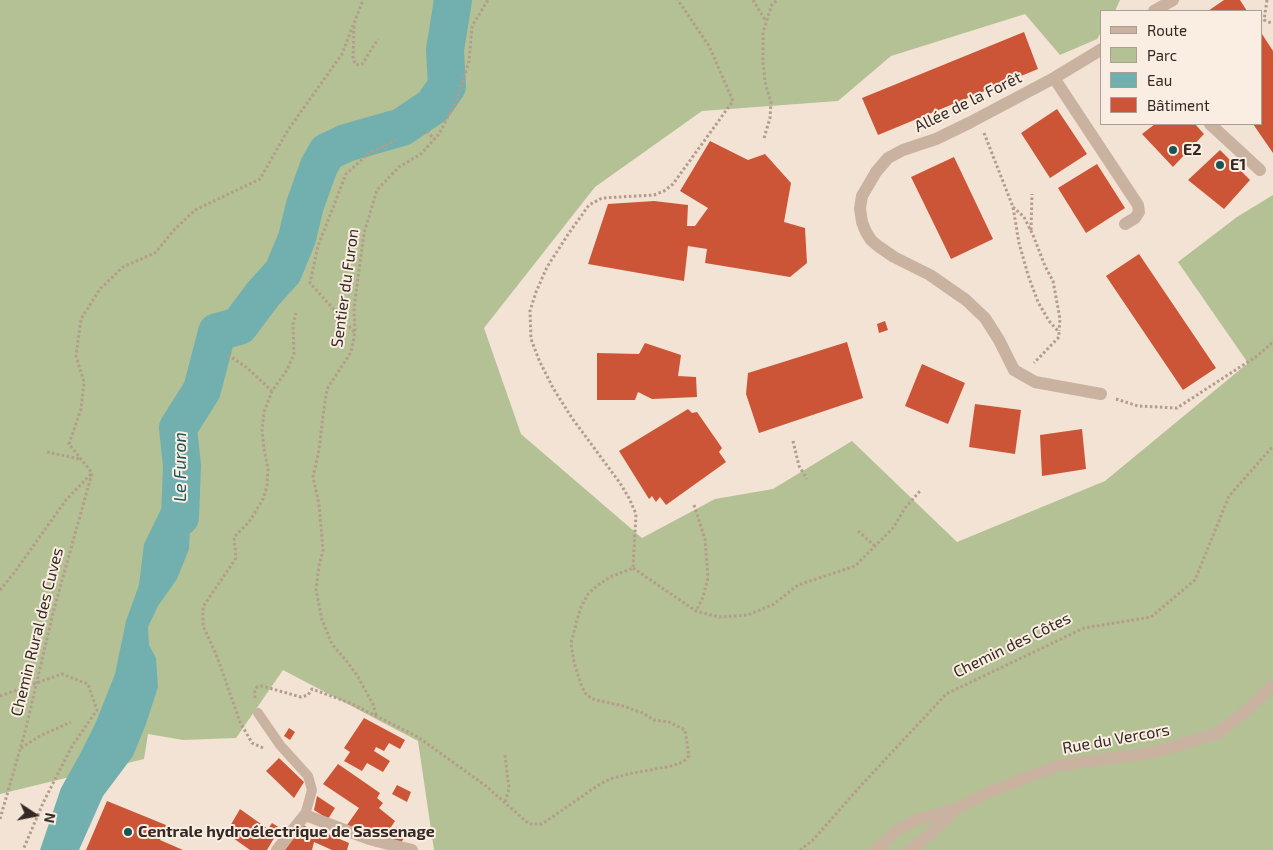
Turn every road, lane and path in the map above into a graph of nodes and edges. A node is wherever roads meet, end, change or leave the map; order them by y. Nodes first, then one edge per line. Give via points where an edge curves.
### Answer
1 (363, 0) edge
2 (488, 0) edge
3 (678, 0) edge
4 (753, 0) edge
5 (778, 0) edge
6 (1173, 0) edge
7 (1267, 0) edge
8 (1156, 10) edge
9 (766, 20) junction
10 (1263, 20) edge
11 (354, 23) junction
12 (1273, 24) edge
13 (378, 39) dead end
14 (1100, 51) edge
15 (1054, 78) junction
16 (978, 118) junction
17 (1211, 125) edge
18 (427, 131) dead end
19 (764, 138) dead end
20 (434, 139) junction
21 (396, 140) dead end
22 (1260, 170) dead end
23 (1032, 194) dead end
24 (1013, 208) junction
25 (1125, 224) dead end
26 (1031, 231) junction
27 (296, 313) dead end
28 (355, 332) junction
29 (1059, 332) junction
30 (1273, 342) edge
31 (228, 355) dead end
32 (1021, 376) junction
33 (272, 391) junction
34 (1101, 394) joint
35 (793, 441) dead end
36 (1273, 446) edge
37 (47, 452) dead end
38 (81, 459) junction
39 (92, 473) junction
40 (808, 480) dead end
41 (920, 491) dead end
42 (694, 505) dead end
43 (858, 531) dead end
44 (876, 547) junction
45 (633, 568) junction
46 (0, 590) edge
47 (696, 611) junction
48 (36, 684) junction
49 (1273, 685) edge
50 (0, 696) edge
51 (258, 713) joint
52 (376, 715) junction
53 (71, 722) dead end
54 (280, 745) junction
55 (21, 748) junction
56 (505, 755) dead end
57 (505, 802) junction
58 (954, 810) junction
59 (305, 815) junction
60 (0, 819) edge
61 (23, 850) edge
62 (277, 850) edge
63 (412, 850) edge
64 (800, 850) edge
65 (876, 850) edge
66 (910, 850) edge

1 - 11 path
2 - 20 path, Sentier du Furon via 472,26 469,61 457,99
3 - 45 path via 709,46 734,101 674,184 654,195 602,198 589,205 548,267 530,310 531,339 546,374 572,418 620,483 636,514
4 - 9 path
5 - 9 path via 772,4
6 - 8 street
7 - 10 path
9 - 19 path via 763,62 771,102
10 - 12 path
11 - 13 path via 353,59 356,66 362,64
11 - 38 path via 342,54 288,130 260,179 195,210 155,253 123,267 100,289 81,319 76,356 84,382 69,444
14 - 15 street, Allée de la Forêt
15 - 16 street, Allée de la Forêt
15 - 25 street via 1138,205 1139,212 1135,218
16 - 24 path
16 - 32 street, Allée de la Forêt via 936,140 888,158 862,196 862,222 871,240 894,257 930,275 985,318 1014,370
17 - 22 street
18 - 20 path
20 - 28 path, Sentier du Furon via 421,154 399,167 377,190 364,233 354,308
21 - 28 path via 368,154 346,174 318,246 310,283
23 - 26 path
24 - 26 path
24 - 29 path via 1019,243 1038,302
26 - 29 path via 1053,281 1060,319
27 - 33 path via 294,354
28 - 52 path, Sentier du Furon via 351,352 327,389 323,414 314,477 323,550 316,590 322,620 332,644 358,677
29 - 32 path via 1059,337
30 - 34 path via 1177,408 1138,406
31 - 33 path
32 - 34 street via 1035,382
33 - 54 path via 264,412 262,430 268,486 249,522 234,537 236,558 204,607 203,626 240,722 252,743 266,750
35 - 40 path
36 - 64 path, Chemin des Côtes via 1229,496 1195,580 1151,617 1084,628 946,694 813,840
37 - 38 path
38 - 39 path
39 - 46 path via 66,500
39 - 48 path, Chemin Rural des Cuves
41 - 44 path
42 - 47 path via 705,538 708,578
43 - 44 path
44 - 47 path via 855,566 798,585 774,604 748,615 719,617
45 - 47 path
45 - 57 path via 610,577 588,594 580,609 571,643 574,662 585,693 592,699 623,706 685,730 689,756 671,766 610,779 542,824 529,824
48 - 50 path
48 - 55 path, Chemin Rural des Cuves
48 - 61 path via 62,674 88,684 97,710 72,746
49 - 58 street, Rue du Vercors via 1218,733 1152,752 1059,765 987,793
51 - 52 path via 254,691 262,686 301,698 312,689
51 - 54 lane
52 - 57 path via 418,737
53 - 55 path
54 - 59 lane via 308,776 312,790
55 - 60 path, Chemin Rural des Cuves
56 - 57 path via 509,789
58 - 65 street, Rue du Vercors via 919,819 897,830
58 - 66 street, Rue du Vercors
59 - 62 street
59 - 63 street via 370,839

